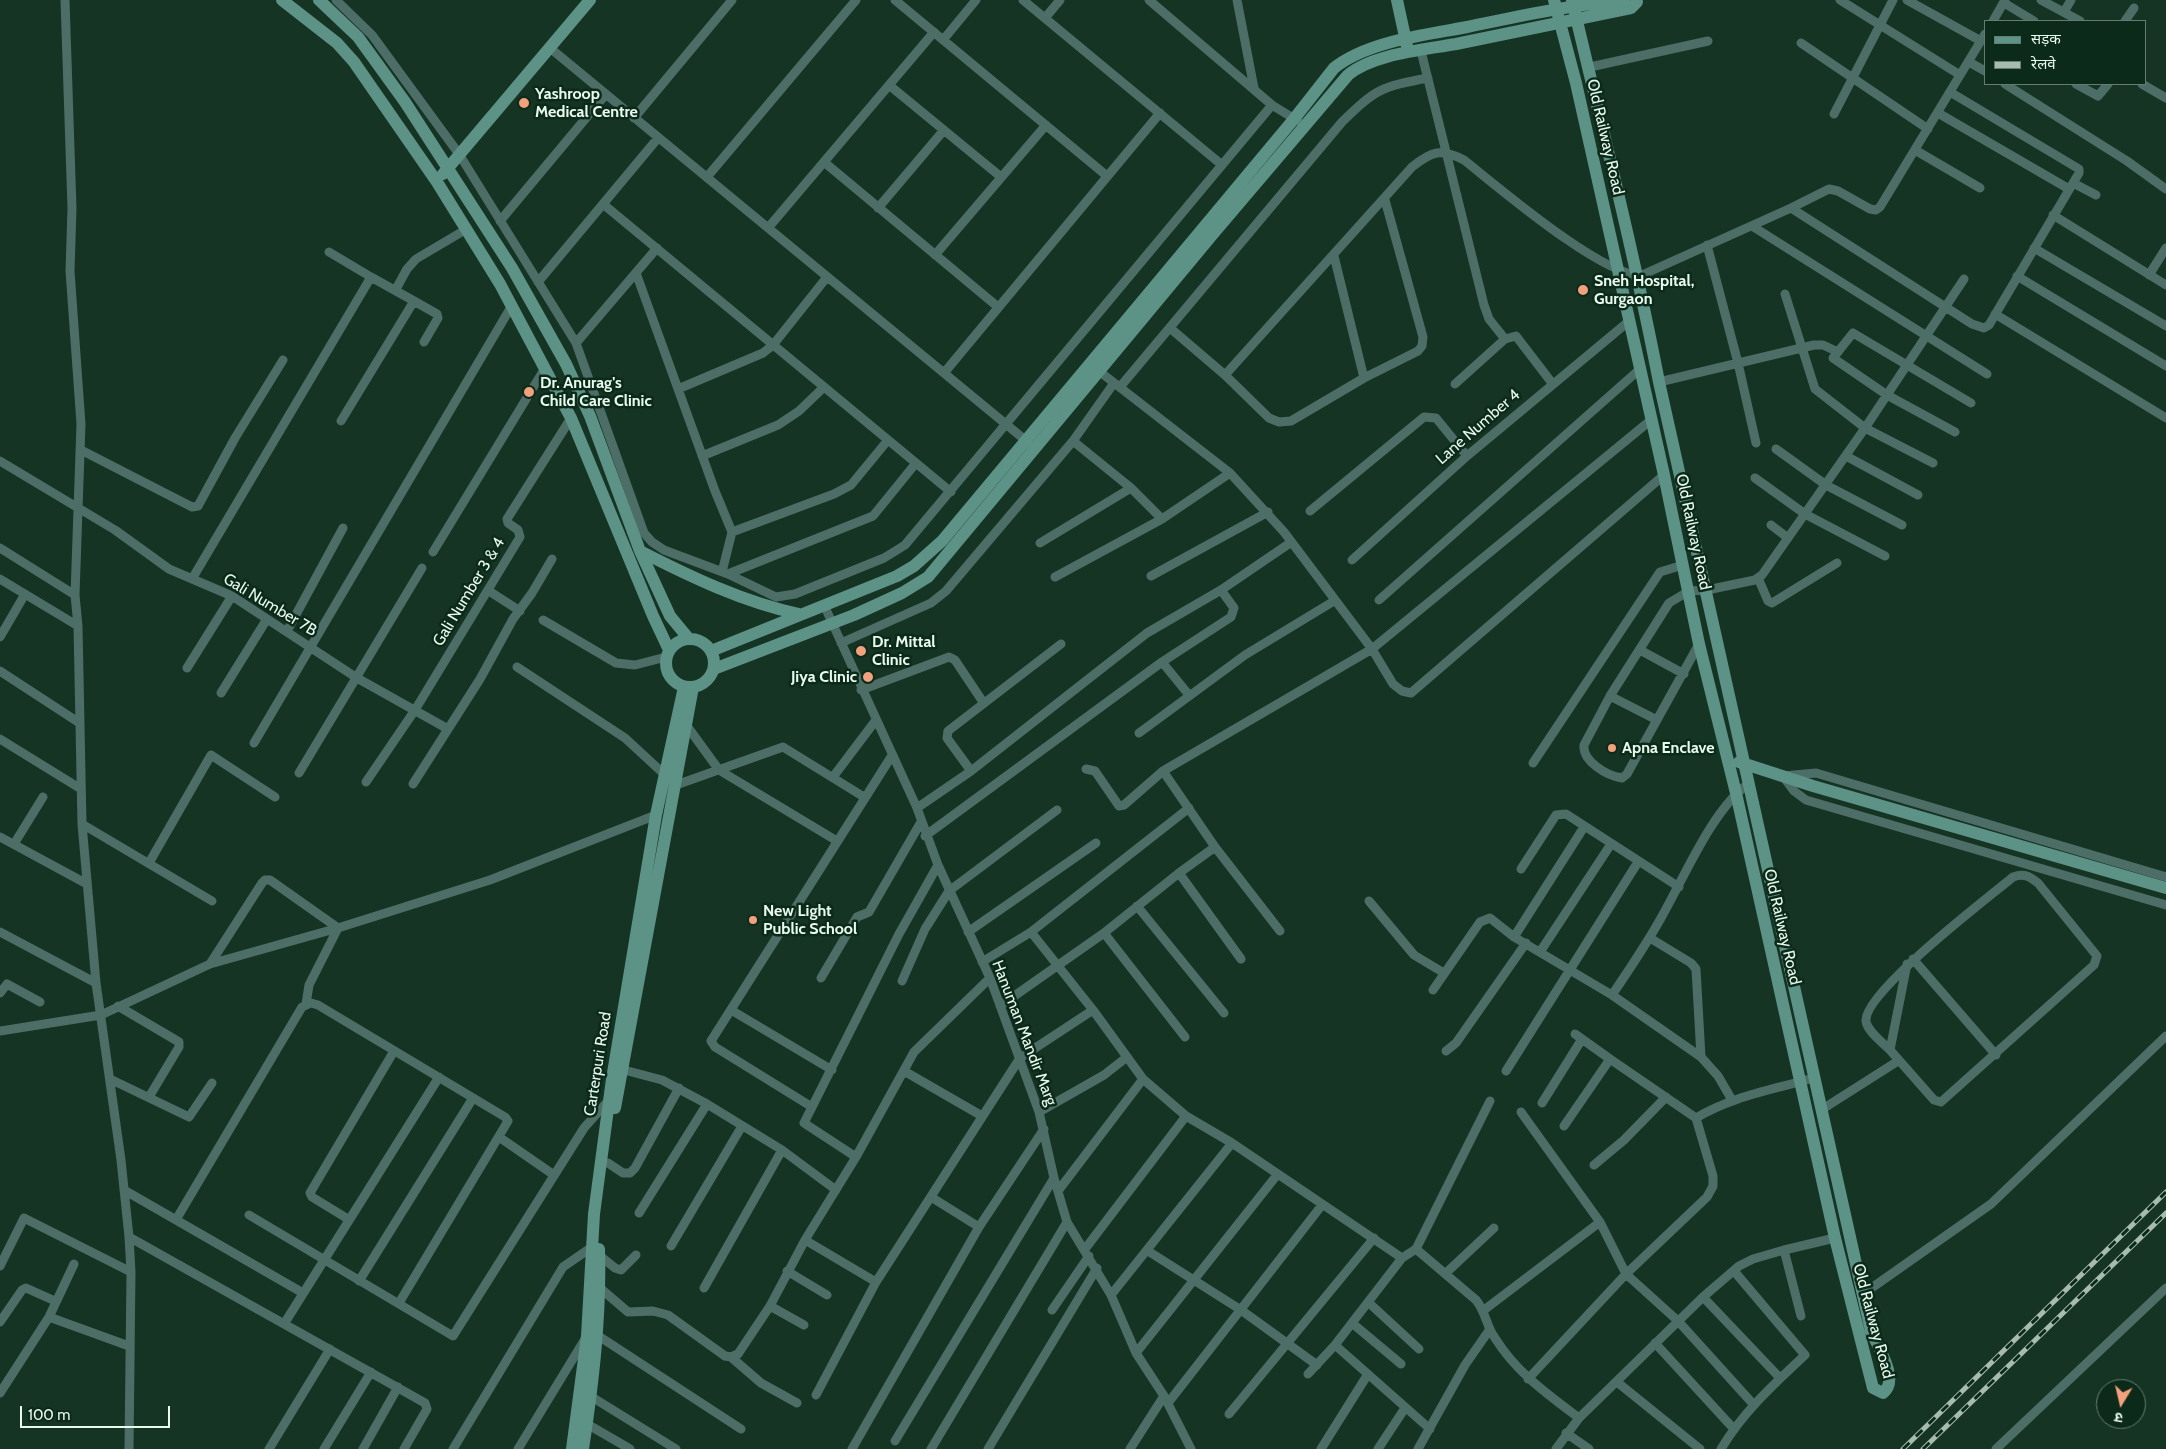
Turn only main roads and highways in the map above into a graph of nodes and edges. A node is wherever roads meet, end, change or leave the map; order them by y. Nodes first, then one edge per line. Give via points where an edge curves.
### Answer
1 (282, 0) edge
2 (319, 0) edge
3 (590, 0) edge
4 (1397, 0) edge
5 (1634, 0) edge
6 (1572, 2) edge
7 (1591, 2) edge
8 (1555, 4) edge
9 (1578, 19) junction
10 (1559, 23) junction
11 (1406, 40) junction
12 (1408, 54) junction
13 (1300, 122) junction
14 (448, 168) junction
15 (437, 182) junction
16 (640, 551) junction
17 (799, 614) junction
18 (690, 638) junction
19 (711, 651) junction
20 (668, 654) junction
21 (714, 669) junction
22 (689, 687) junction
23 (1727, 759) junction
24 (1744, 763) junction
25 (2166, 888) edge
26 (596, 1251) junction
27 (594, 1331) junction
28 (585, 1394) junction
29 (572, 1449) edge
30 (583, 1449) edge

1 - 15 main road via 337,43 354,62
2 - 14 main road via 358,37 406,102
3 - 14 main road
4 - 11 main road
5 - 7 main road
5 - 9 main road via 1632,8
6 - 7 main road
6 - 8 main road
6 - 9 main road, Old Railway Road
8 - 10 main road, Old Railway Road
8 - 11 main road
9 - 10 main road
9 - 24 main road, Old Railway Road via 1638,275
10 - 12 main road
10 - 23 main road, Old Railway Road via 1576,83
11 - 12 main road
11 - 13 main road via 1356,53 1343,61 1334,68
12 - 13 main road via 1356,68
13 - 17 main road via 1088,363 942,541 920,562 897,576
13 - 21 main road via 928,578 902,593 832,623
14 - 15 main road
14 - 16 main road via 512,268 566,364 590,416
15 - 20 main road via 500,284 571,418
16 - 17 main road via 746,600
16 - 18 main road via 670,616
17 - 19 main road
18 - 19 main road via 704,643
18 - 20 main road via 680,640
19 - 21 main road
20 - 22 main road via 666,667 669,676 675,683
21 - 22 main road via 703,684
22 - 26 main road, Carterpuri Road via 687,726 613,1120
22 - 26 main road, Carterpuri Road via 656,814 609,1100
23 - 24 main road
23 - 24 main road, Old Railway Road via 1835,1238 1872,1388 1883,1393 1891,1379 1871,1331 1862,1294
24 - 25 main road
26 - 27 main road, Carterpuri Road
26 - 27 main road, Carterpuri Road via 600,1288
27 - 28 main road, Carterpuri Road
28 - 29 main road, Carterpuri Road
28 - 30 main road, Carterpuri Road via 587,1424

